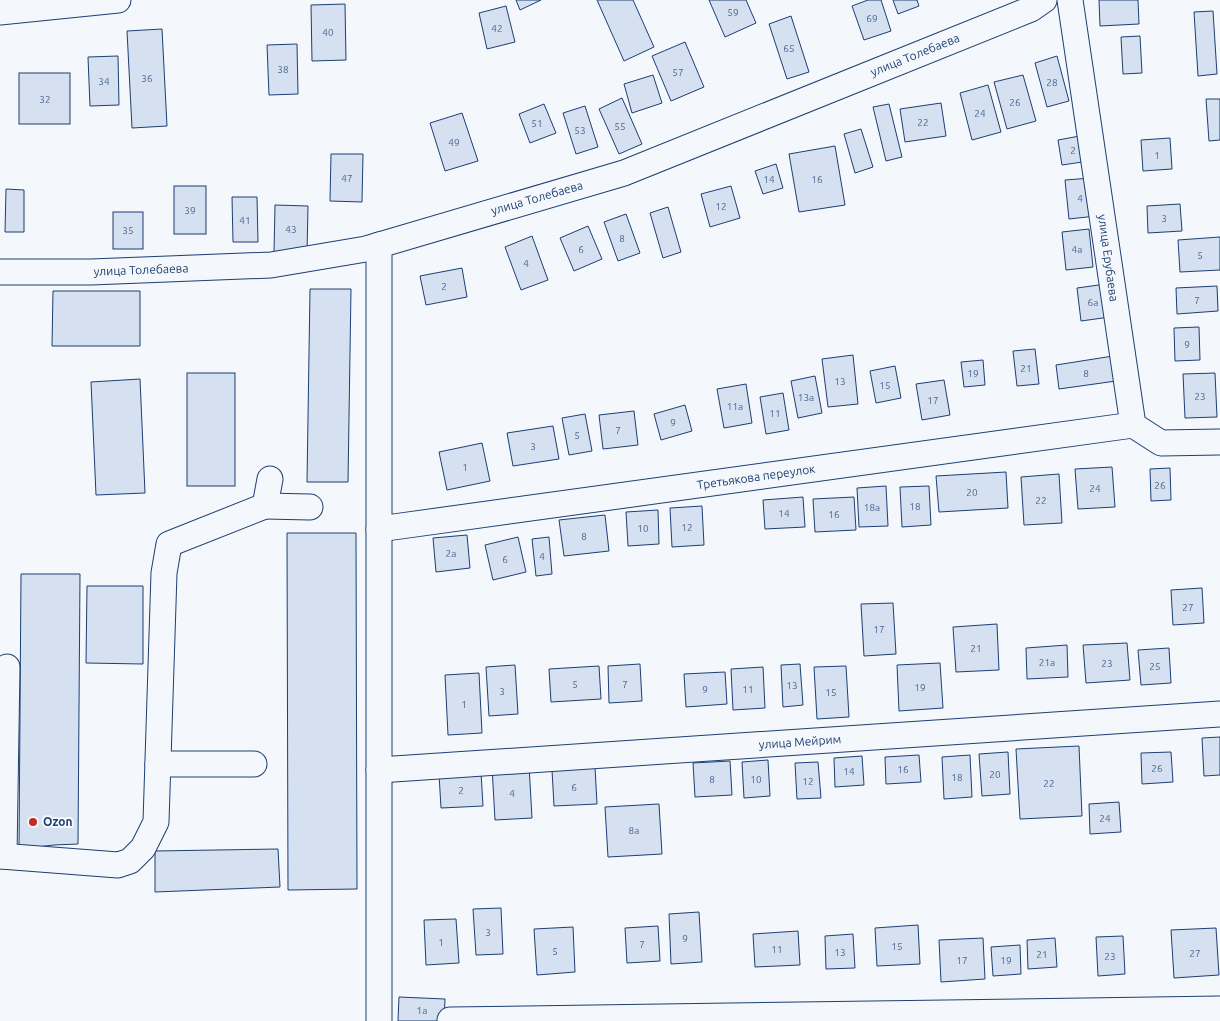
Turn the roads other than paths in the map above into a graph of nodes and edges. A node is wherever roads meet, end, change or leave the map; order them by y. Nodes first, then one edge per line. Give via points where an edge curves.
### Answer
1 (118, 0) edge
2 (1044, 0) edge
3 (1070, 0) edge
4 (0, 12) edge
5 (379, 245) junction
6 (0, 272) edge
7 (1133, 425) junction
8 (1220, 442) edge
9 (270, 479) dead end
10 (265, 506) junction
11 (310, 507) dead end
12 (379, 529) junction
13 (8, 666) dead end
14 (1220, 714) edge
15 (158, 764) junction
16 (254, 764) dead end
17 (379, 770) junction
18 (2, 856) edge
19 (1220, 1009) edge
20 (450, 1020) edge
21 (379, 1021) edge

1 - 4 street
2 - 5 street, улица Толебаева via 1031,9 624,173
3 - 7 street, улица Ерубаева
5 - 6 street, улица Толебаева via 271,265
5 - 12 street
7 - 8 street via 1161,444
7 - 12 street, Третьякова переулок
9 - 10 street
10 - 11 street
10 - 15 street via 169,544 164,573
12 - 17 street
13 - 18 street
14 - 17 street, улица Мейрим
15 - 16 street
15 - 18 street via 156,822 143,848 130,861 118,865
17 - 21 street
19 - 20 street

